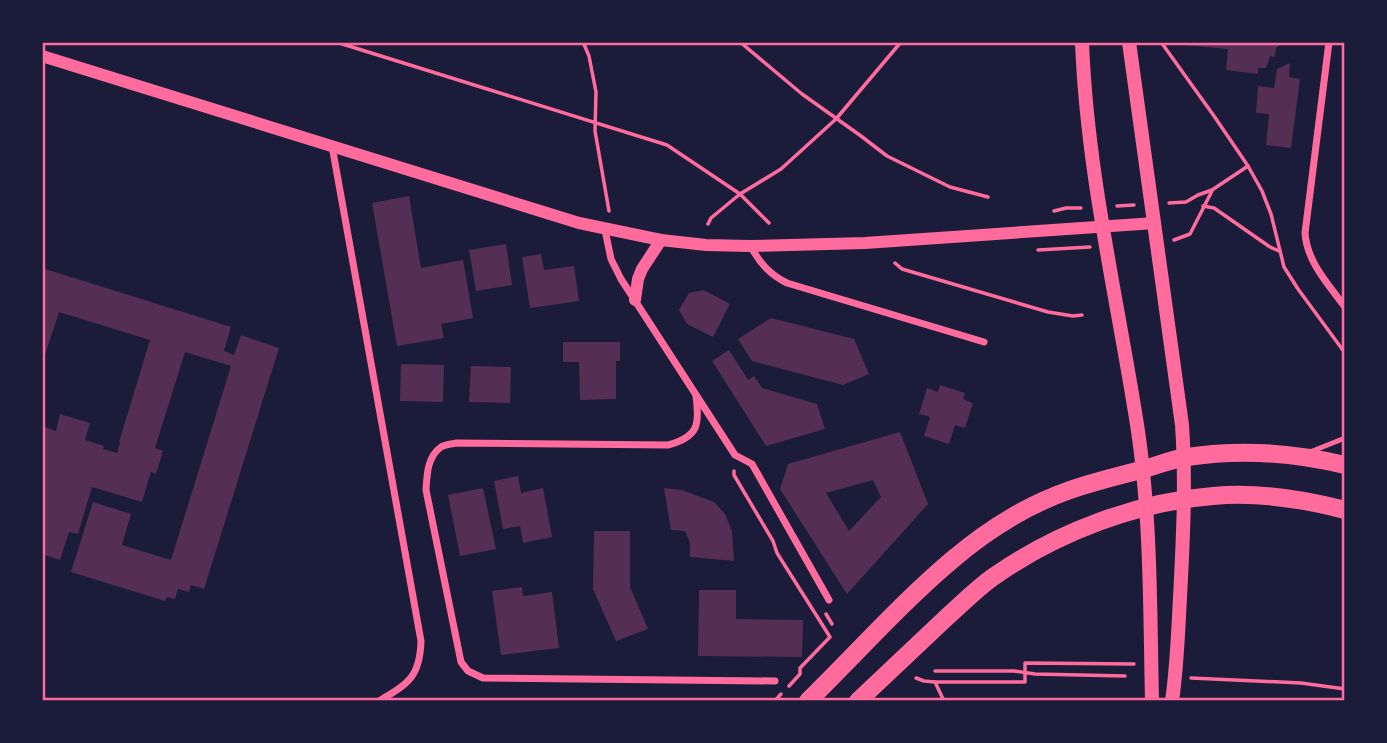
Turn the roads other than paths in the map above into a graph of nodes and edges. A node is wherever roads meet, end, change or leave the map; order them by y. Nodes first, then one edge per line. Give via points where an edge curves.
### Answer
1 (1082, 42) edge
2 (1129, 42) edge
3 (1329, 42) edge
4 (42, 56) edge
5 (332, 146) junction
6 (1155, 223) junction
7 (1101, 227) junction
8 (605, 230) junction
9 (662, 240) junction
10 (750, 246) junction
11 (635, 300) junction
12 (1345, 307) edge
13 (984, 342) dead end
14 (696, 396) junction
15 (1345, 438) edge
16 (1297, 456) junction
17 (1184, 457) junction
18 (1345, 465) edge
19 (1142, 469) junction
20 (1185, 499) junction
21 (1146, 508) junction
22 (1345, 510) edge
23 (829, 600) dead end
24 (775, 681) dead end
25 (379, 701) edge
26 (808, 701) edge
27 (858, 701) edge
28 (1152, 701) edge
29 (1172, 701) edge

1 - 7 main road
2 - 6 main road
3 - 12 street via 1305,243 1315,266
4 - 5 street
5 - 8 street
5 - 25 street via 421,641 421,659 413,676
6 - 7 street
6 - 17 main road
7 - 10 street
7 - 19 main road
8 - 9 street
8 - 11 street via 611,258
9 - 10 street
9 - 11 street via 642,269
10 - 13 street via 766,270 787,283
11 - 14 street
14 - 23 street via 735,455 752,464
14 - 24 street via 699,418 694,430 683,441 668,445 457,443 442,446 432,457 426,490 461,662 482,678
15 - 16 lane
16 - 17 main road
16 - 18 main road
17 - 19 main road
17 - 20 main road
19 - 21 main road
19 - 26 main road via 1056,496 993,530 915,593
20 - 21 main road
20 - 22 main road via 1251,495
20 - 29 main road
21 - 27 main road via 1082,527 995,576
21 - 28 main road

